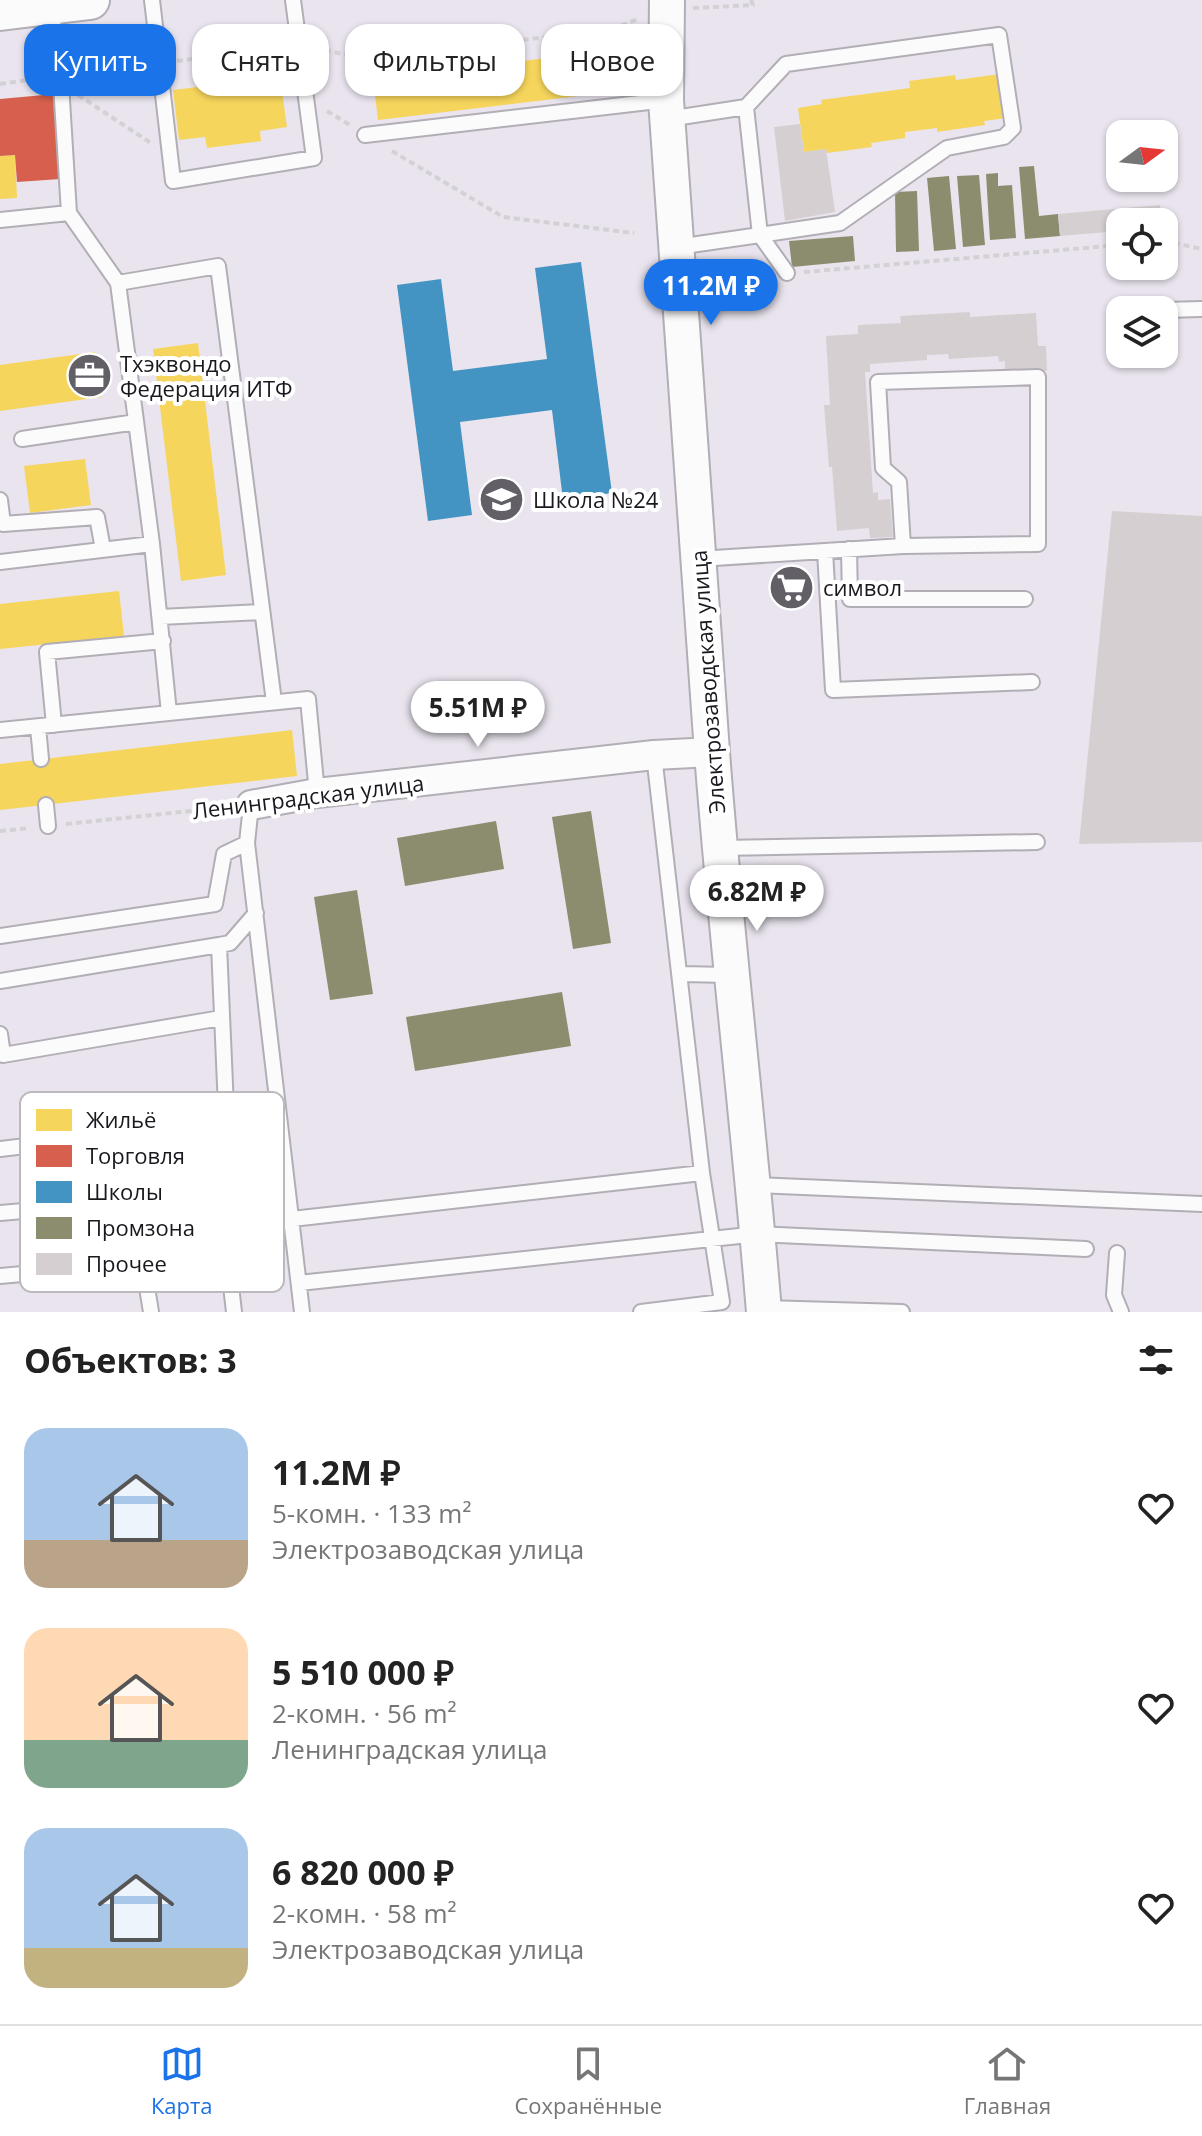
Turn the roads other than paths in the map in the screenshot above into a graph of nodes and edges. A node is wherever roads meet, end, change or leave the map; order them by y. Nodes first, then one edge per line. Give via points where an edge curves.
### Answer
1 (90, 0) edge
2 (152, 0) edge
3 (293, 0) edge
4 (646, 0) edge
5 (667, 0) edge
6 (51, 5) junction
7 (0, 11) edge
8 (746, 107) junction
9 (667, 109) junction
10 (365, 135) road end
11 (69, 213) junction
12 (0, 220) edge
13 (760, 235) junction
14 (677, 247) junction
15 (787, 273) road end
16 (118, 283) junction
17 (1202, 309) edge
18 (1178, 310) edge
19 (136, 422) junction
20 (22, 439) dead end
21 (0, 500) edge
22 (152, 544) junction
23 (903, 546) junction
24 (103, 549) junction
25 (849, 549) junction
26 (825, 551) junction
27 (699, 559) junction
28 (0, 562) edge
29 (1025, 599) dead end
30 (262, 612) junction
31 (160, 617) junction
32 (163, 641) junction
33 (1032, 682) dead end
34 (274, 702) junction
35 (169, 713) junction
36 (54, 725) junction
37 (38, 727) junction
38 (0, 730) edge
39 (712, 752) junction
40 (654, 755) junction
41 (41, 759) dead end
42 (317, 793) junction
43 (46, 805) dead end
44 (251, 805) joint
45 (48, 826) road end
46 (1037, 842) dead end
47 (247, 843) junction
48 (719, 848) junction
49 (256, 913) junction
50 (0, 936) edge
51 (219, 945) junction
52 (679, 974) junction
53 (732, 975) junction
54 (0, 981) edge
55 (221, 1018) junction
56 (0, 1034) edge
57 (225, 1092) edge
58 (277, 1092) edge
59 (20, 1147) edge
60 (0, 1149) edge
61 (284, 1151) edge
62 (702, 1173) junction
63 (754, 1185) junction
64 (1202, 1204) edge
65 (20, 1211) edge
66 (0, 1213) edge
67 (292, 1219) junction
68 (758, 1234) junction
69 (711, 1239) junction
70 (1086, 1249) dead end
71 (1117, 1253) dead end
72 (20, 1274) edge
73 (0, 1276) edge
74 (299, 1283) junction
75 (148, 1292) edge
76 (232, 1292) edge
77 (764, 1310) edge
78 (800, 1310) edge
79 (151, 1312) edge
80 (234, 1312) edge
81 (302, 1312) edge
82 (641, 1312) edge
83 (902, 1312) edge
84 (1121, 1312) edge

1 - 6 main road
2 - 3 lane via 173,181 314,158
4 - 9 street, Электрозаводская улица
5 - 9 street, Электрозаводская улица
6 - 7 main road
6 - 11 lane
8 - 9 lane
8 - 13 lane
8 - 13 lane via 786,64 999,35 1013,128 1004,137 947,148 840,223
9 - 10 lane
9 - 14 street, Электрозаводская улица
11 - 12 lane
11 - 16 lane
13 - 14 lane
13 - 15 lane
14 - 27 street, Электрозаводская улица
16 - 19 lane
16 - 30 lane via 218,266
17 - 18 lane
19 - 20 lane
19 - 22 lane
21 - 24 lane via 3,524 97,517
22 - 24 lane
22 - 31 lane
23 - 23 lane via 899,482 883,468 878,382 1038,377 1038,544
23 - 25 lane
24 - 28 lane
25 - 26 lane
25 - 29 lane via 850,599
26 - 27 lane
26 - 33 lane via 833,690
27 - 39 street, Электрозаводская улица
30 - 31 lane
30 - 34 lane
31 - 32 lane
32 - 35 lane
32 - 36 lane via 47,652
34 - 35 lane
34 - 42 lane via 308,699
35 - 36 lane
36 - 37 lane
37 - 38 lane
37 - 41 lane
39 - 40 street, Ленинградская улица
39 - 48 street, Электрозаводская улица
40 - 42 street, Ленинградская улица
40 - 52 lane
42 - 44 street, Ленинградская улица
43 - 45 lane
44 - 47 lane
46 - 48 lane
47 - 49 lane
47 - 50 lane via 224,854 215,904
48 - 53 street, Электрозаводская улица
49 - 51 lane via 230,943
49 - 58 lane
51 - 54 lane
51 - 55 lane
52 - 53 lane
52 - 62 lane
53 - 63 street, Электрозаводская улица
55 - 56 lane via 3,1055
55 - 57 lane
59 - 60 lane
61 - 67 lane
62 - 67 lane
62 - 69 lane
63 - 64 lane
63 - 68 street, Электрозаводская улица
65 - 66 lane
67 - 74 lane
68 - 69 lane
68 - 70 lane
68 - 77 street, Электрозаводская улица
69 - 74 lane
69 - 82 lane via 722,1302
71 - 84 lane via 1114,1295
72 - 73 lane
74 - 81 lane
75 - 79 lane
76 - 80 lane
77 - 78 lane
78 - 83 lane

